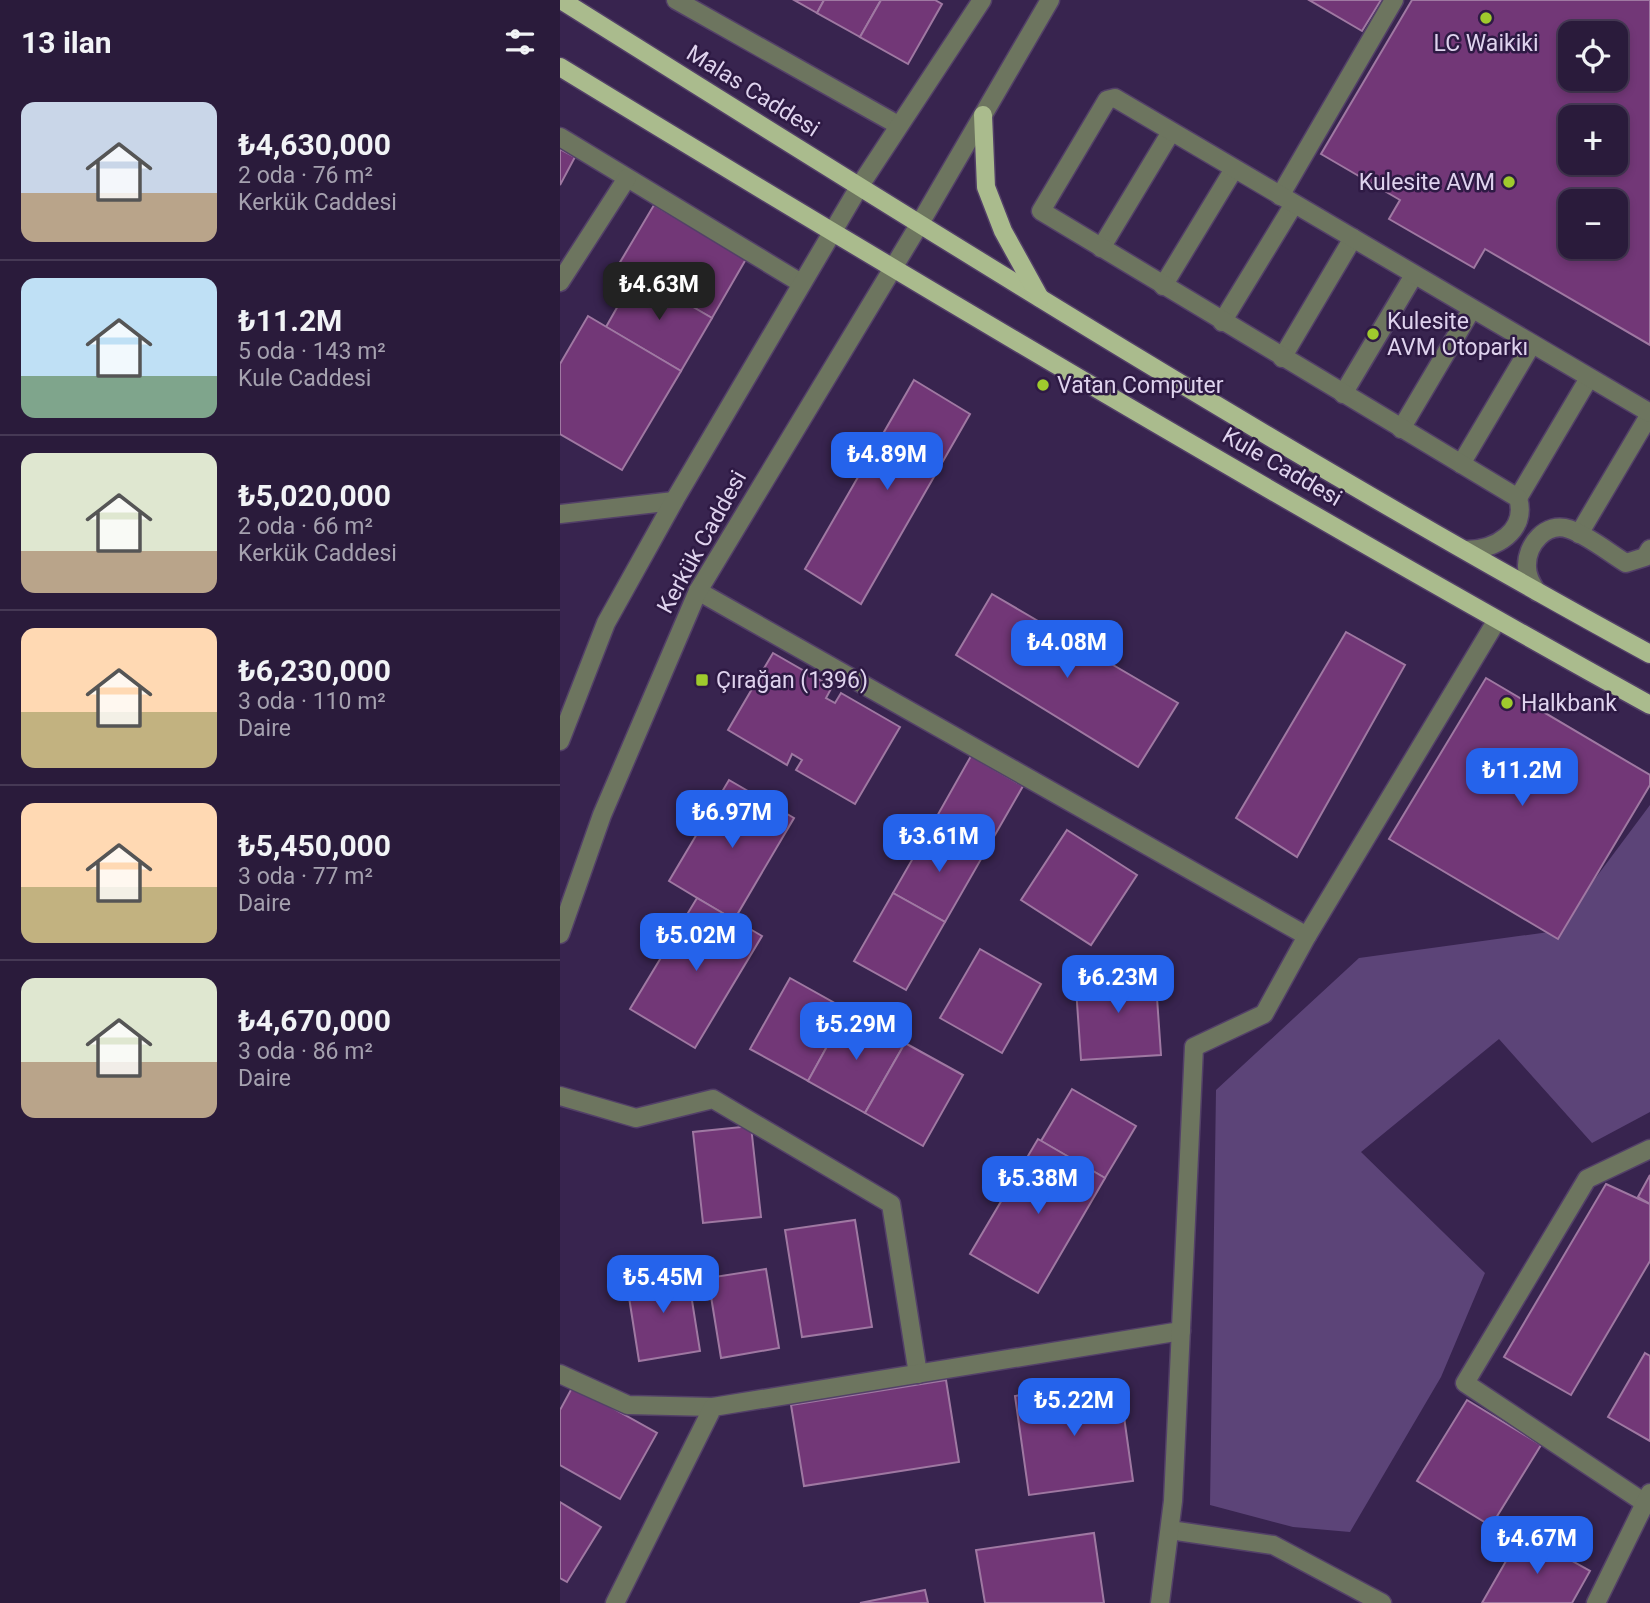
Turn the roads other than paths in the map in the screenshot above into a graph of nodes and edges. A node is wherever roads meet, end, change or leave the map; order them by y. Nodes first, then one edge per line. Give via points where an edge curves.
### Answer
1 (561, 0) edge
2 (677, 0) edge
3 (982, 0) edge
4 (1051, 0) edge
5 (1394, 0) edge
6 (560, 68) edge
7 (984, 115) junction
8 (898, 125) junction
9 (1171, 132) junction
10 (560, 137) edge
11 (1234, 169) junction
12 (627, 178) junction
13 (859, 187) junction
14 (1287, 200) junction
15 (919, 225) junction
16 (831, 233) junction
17 (1353, 238) junction
18 (1101, 248) junction
19 (890, 270) junction
20 (1415, 275) junction
21 (560, 282) edge
22 (801, 283) junction
23 (1163, 286) junction
24 (1042, 301) junction
25 (1472, 309) junction
26 (1222, 322) junction
27 (1532, 344) junction
28 (1282, 358) junction
29 (1589, 378) junction
30 (1343, 394) junction
31 (1650, 414) edge
32 (1401, 429) junction
33 (1461, 464) junction
34 (1518, 498) junction
35 (674, 501) junction
36 (560, 514) edge
37 (1579, 534) junction
38 (1650, 549) edge
39 (1466, 550) junction
40 (698, 591) junction
41 (1537, 592) junction
42 (1497, 620) junction
43 (1650, 654) edge
44 (1650, 705) edge
45 (560, 741) edge
46 (560, 934) edge
47 (1307, 936) junction
48 (560, 1096) edge
49 (1650, 1149) edge
50 (1181, 1331) junction
51 (560, 1374) edge
52 (918, 1374) junction
53 (713, 1407) junction
54 (1647, 1498) edge
55 (1170, 1530) junction
56 (615, 1603) edge
57 (1160, 1603) edge
58 (1382, 1603) edge
59 (1596, 1603) edge

1 - 13 main road, Malas Caddesi
2 - 8 street
3 - 8 street, Kerkük Caddesi
4 - 7 street, Kerkük Caddesi
5 - 14 street
6 - 16 main road
7 - 15 street, Kerkük Caddesi
7 - 24 main road via 986,187 1003,230
8 - 13 street, Kerkük Caddesi
9 - 11 street
9 - 18 street
9 - 18 street via 1111,99 1070,160 1041,212
10 - 12 street
11 - 14 street
11 - 23 street
12 - 21 street
12 - 22 street
13 - 15 main road, Malas Caddesi
13 - 16 street, Kerkük Caddesi
14 - 17 street
14 - 26 street
15 - 19 street, Kerkük Caddesi
15 - 24 main road, Kule Caddesi
16 - 19 main road
16 - 22 street, Kerkük Caddesi
17 - 20 street
17 - 28 street
18 - 23 street
19 - 40 street, Kerkük Caddesi
19 - 42 main road, Kule Caddesi
20 - 25 street
20 - 30 street
22 - 35 street, Kerkük Caddesi
23 - 26 street
24 - 39 main road, Kule Caddesi
25 - 27 street
25 - 32 street
26 - 28 street
27 - 29 street
27 - 33 street
28 - 30 street
29 - 31 street
29 - 34 street
30 - 32 street
31 - 37 street
32 - 33 street
33 - 34 street
34 - 39 street via 1521,508 1511,531 1490,548
35 - 36 street
35 - 45 street, Kerkük Caddesi via 606,623
37 - 38 street via 1626,563 1645,557
37 - 41 street via 1554,527 1533,544 1527,567
39 - 41 main road, Kule Caddesi
40 - 46 street, Kerkük Caddesi via 602,815
40 - 47 street
41 - 43 main road, Kule Caddesi
42 - 44 main road, Kule Caddesi
42 - 47 street
47 - 50 street via 1264,1014 1194,1047
48 - 52 street via 636,1118 713,1099 891,1204
49 - 54 street via 1587,1179 1465,1383
50 - 52 street
50 - 55 street
51 - 53 street via 628,1405
52 - 53 street
53 - 56 street
54 - 59 street
55 - 57 street
55 - 58 street via 1273,1545

